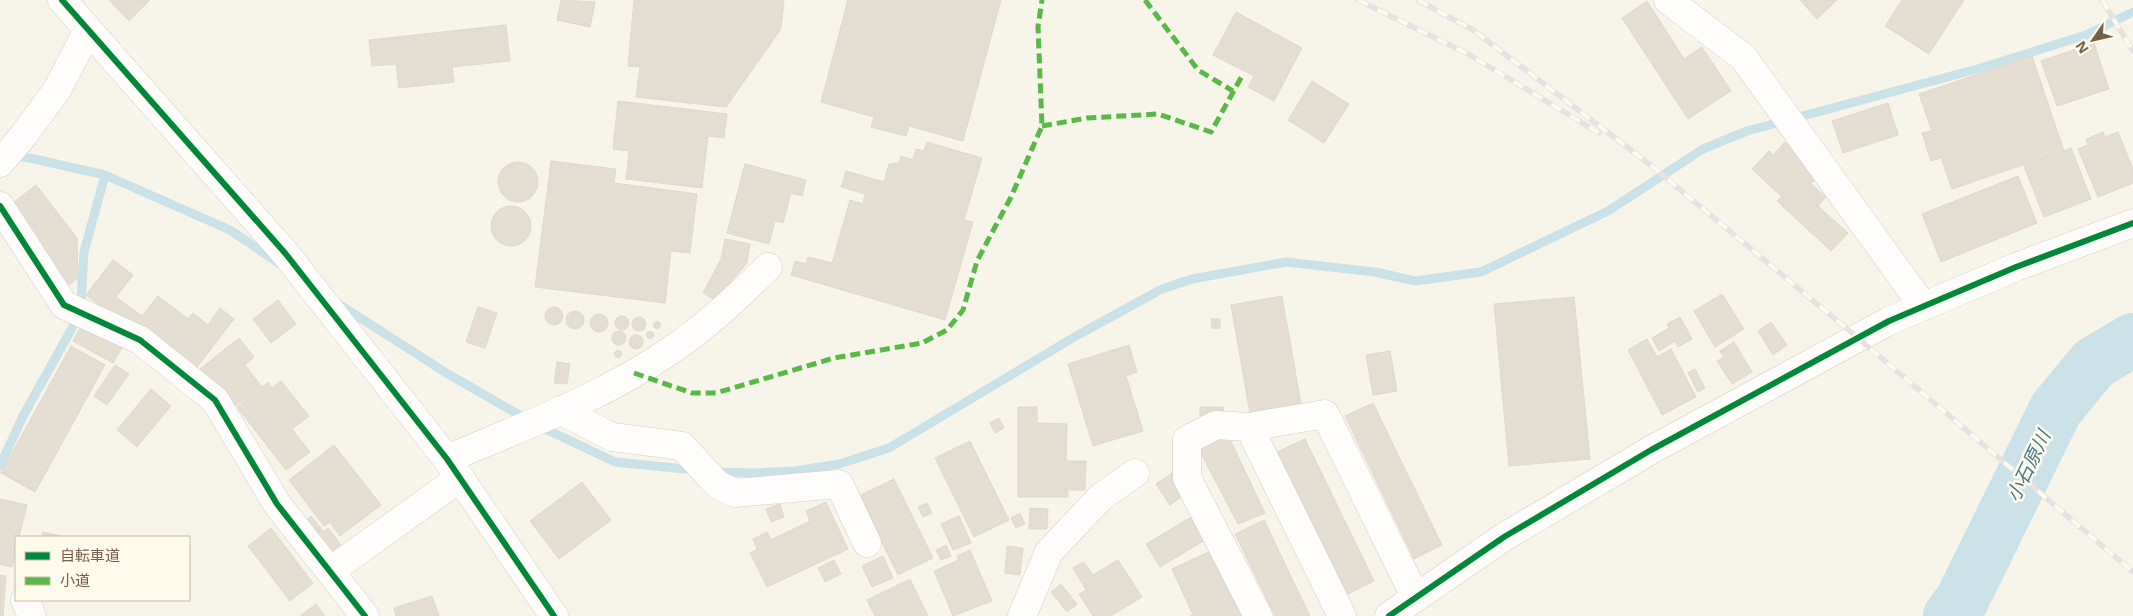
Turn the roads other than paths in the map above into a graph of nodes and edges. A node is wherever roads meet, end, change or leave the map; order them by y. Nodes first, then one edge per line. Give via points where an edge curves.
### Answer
1 (62, 0) edge
2 (1668, 0) edge
3 (88, 30) junction
4 (0, 163) edge
5 (0, 206) edge
6 (2133, 223) edge
7 (768, 267) dead end
8 (1923, 306) junction
9 (560, 410) junction
10 (1250, 427) junction
11 (454, 468) junction
12 (1135, 473) dead end
13 (867, 543) dead end
14 (330, 571) junction
15 (1415, 596) junction
16 (25, 601) edge
17 (32, 616) edge
18 (365, 616) edge
19 (554, 616) edge
20 (1022, 616) edge
21 (1258, 616) edge
22 (1342, 616) edge
23 (1389, 616) edge

1 - 3 street
2 - 8 street via 1743,57
3 - 4 street via 56,90
3 - 11 street via 285,253
5 - 14 street via 64,305 140,340 215,400 277,504
6 - 8 street
7 - 9 street via 722,312 670,351 634,374
8 - 15 street via 1889,321 1651,450 1504,537
9 - 11 street via 507,434
9 - 13 street via 612,437 682,446 718,484 735,494 839,484
10 - 15 street via 1325,414
10 - 21 street via 1216,425 1187,440 1188,478
10 - 22 street
11 - 14 street
11 - 19 street
12 - 20 street via 1101,497 1049,552
14 - 18 street
15 - 23 street
16 - 17 street

